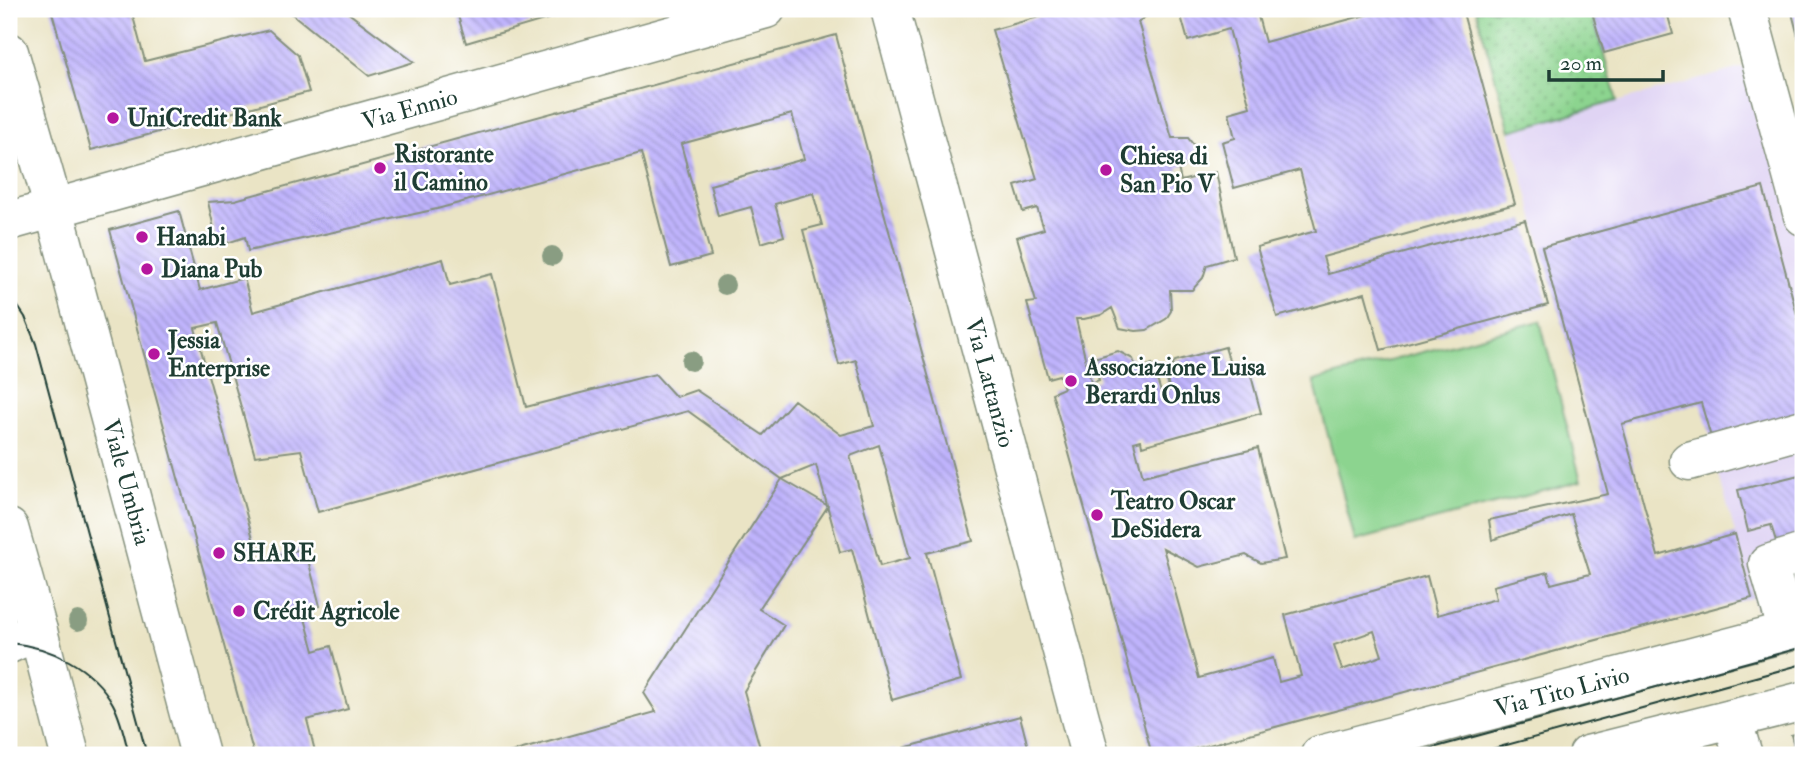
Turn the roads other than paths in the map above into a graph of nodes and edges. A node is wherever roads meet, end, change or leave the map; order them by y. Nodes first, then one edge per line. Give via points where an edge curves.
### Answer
1 (766, 9) edge
2 (890, 9) edge
3 (1747, 9) edge
4 (9, 52) edge
5 (1798, 174) edge
6 (54, 209) junction
7 (1803, 216) edge
8 (9, 221) edge
9 (1803, 429) edge
10 (1689, 461) dead end
11 (9, 528) edge
12 (1803, 553) edge
13 (1796, 630) edge
14 (24, 637) edge
15 (1803, 701) edge
16 (1732, 719) junction
17 (70, 755) edge
18 (200, 755) edge
19 (1090, 755) edge
20 (1320, 755) edge
21 (1588, 755) edge
22 (1743, 755) edge

1 - 6 street, Via Ennio
2 - 19 street, Via Lattanzio
3 - 5 street
4 - 6 street, Viale Umbria
5 - 7 street
6 - 8 street
6 - 18 street, Viale Umbria
9 - 10 street
11 - 14 street
12 - 13 street via 1768,564
13 - 20 street, Via Tito Livio
14 - 17 street
15 - 16 street
16 - 21 street
16 - 22 street

